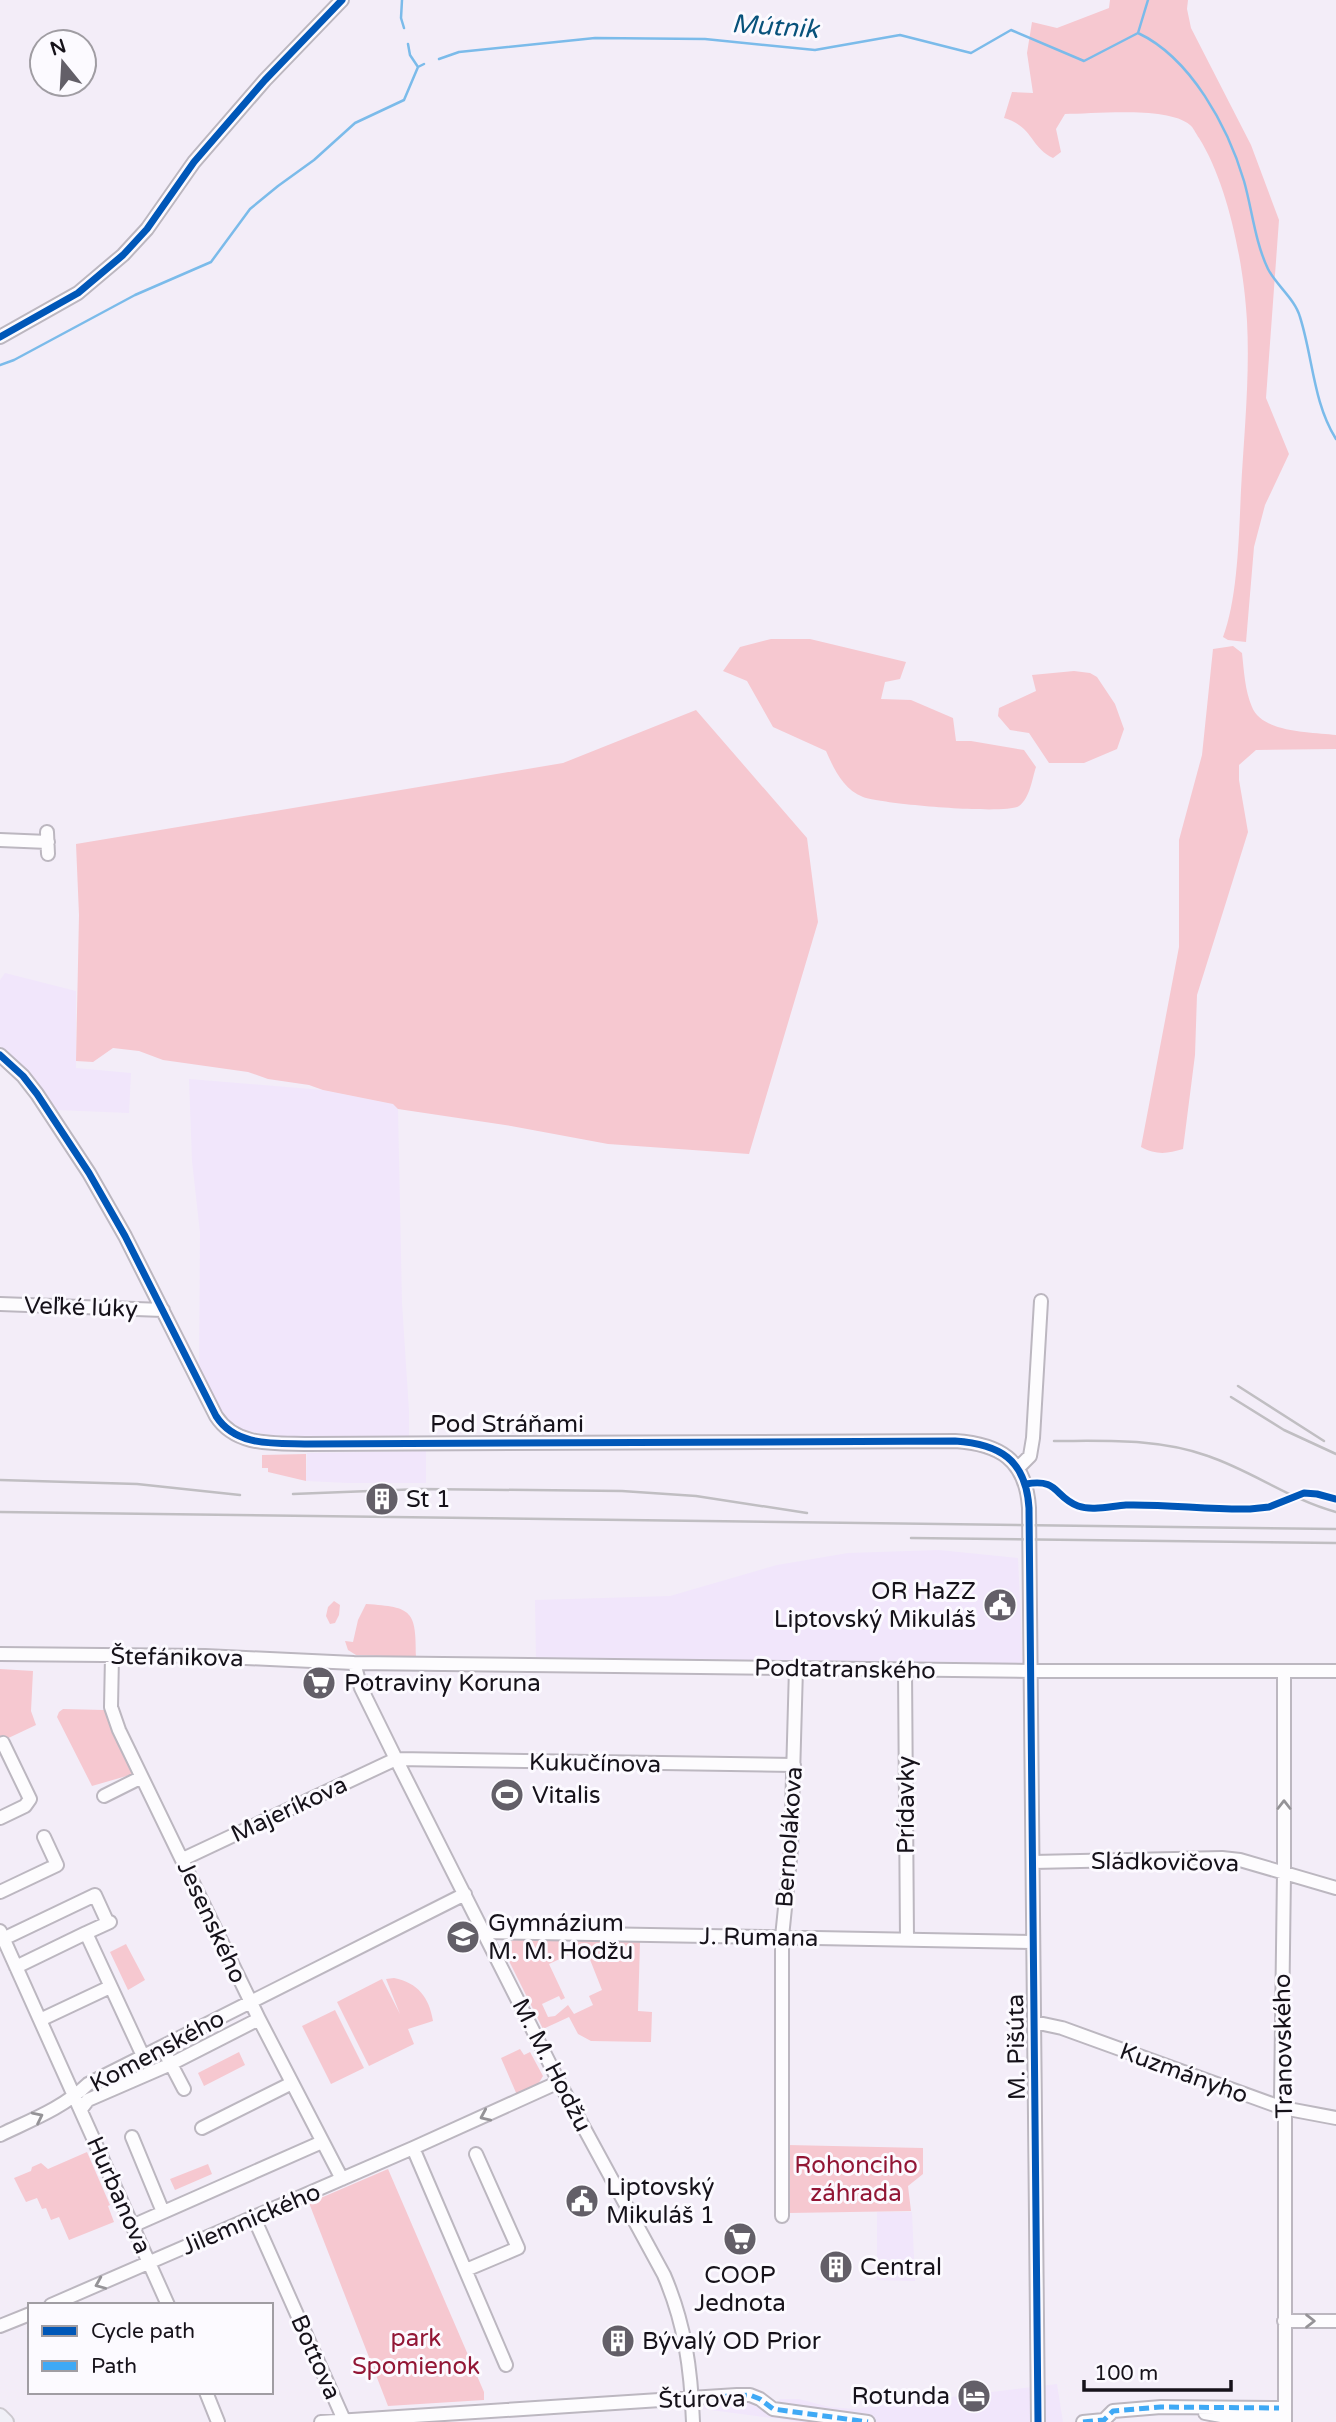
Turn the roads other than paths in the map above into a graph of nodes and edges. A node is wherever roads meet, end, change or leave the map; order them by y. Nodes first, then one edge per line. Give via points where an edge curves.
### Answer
1 (342, 0) edge
2 (0, 337) edge
3 (0, 840) edge
4 (48, 843) dead end
5 (0, 1055) edge
6 (1041, 1301) dead end
7 (0, 1304) edge
8 (163, 1310) junction
9 (1018, 1468) junction
10 (0, 1654) edge
11 (112, 1656) junction
12 (354, 1663) junction
13 (796, 1668) junction
14 (905, 1670) junction
15 (1031, 1671) junction
16 (1284, 1671) junction
17 (1336, 1671) edge
18 (0, 1744) edge
19 (396, 1759) junction
20 (794, 1765) junction
21 (141, 1778) junction
22 (104, 1796) dead end
23 (0, 1818) edge
24 (44, 1837) dead end
25 (183, 1859) junction
26 (1032, 1862) junction
27 (1284, 1873) junction
28 (1336, 1888) edge
29 (0, 1892) edge
30 (465, 1894) junction
31 (484, 1931) junction
32 (86, 1933) junction
33 (2, 1935) edge
34 (782, 1937) junction
35 (906, 1939) junction
36 (1033, 1942) junction
37 (16, 1967) junction
38 (110, 1987) junction
39 (250, 2002) junction
40 (259, 2019) junction
41 (40, 2020) junction
42 (1034, 2022) junction
43 (162, 2047) junction
44 (143, 2056) junction
45 (171, 2064) junction
46 (559, 2082) junction
47 (292, 2083) junction
48 (184, 2089) dead end
49 (75, 2096) junction
50 (1283, 2108) junction
51 (81, 2109) junction
52 (1336, 2118) edge
53 (202, 2128) dead end
54 (0, 2135) edge
55 (132, 2137) dead end
56 (323, 2143) junction
57 (413, 2148) junction
58 (476, 2154) dead end
59 (342, 2179) junction
60 (163, 2212) junction
61 (782, 2216) dead end
62 (254, 2218) junction
63 (132, 2226) junction
64 (149, 2263) junction
65 (466, 2270) junction
66 (56, 2303) edge
67 (167, 2303) edge
68 (28, 2315) edge
69 (1336, 2320) edge
70 (1284, 2321) junction
71 (0, 2326) edge
72 (506, 2365) dead end
73 (207, 2394) edge
74 (692, 2398) junction
75 (526, 2415) edge
76 (0, 2416) edge
77 (1283, 2416) edge
78 (446, 2418) edge
79 (344, 2420) junction
80 (6, 2422) edge
81 (218, 2422) edge
82 (321, 2422) edge
83 (694, 2422) edge
84 (868, 2422) edge
85 (1038, 2422) edge
86 (1083, 2422) edge

1 - 2 street via 194,162 123,255 78,293
3 - 4 street
5 - 8 street, Pod Stráňami via 23,1076 68,1139
6 - 9 street via 1033,1438 1030,1456
7 - 8 street, Veľké lúky
8 - 9 street, Pod Stráňami via 216,1416 246,1439 332,1444 955,1441 994,1448
9 - 15 street via 1028,1493
10 - 11 street, Štefánikova
11 - 12 street, Štefánikova
11 - 21 street, Jesenského via 113,1713
12 - 13 street, Podtatranského
12 - 19 street, M. M. Hodžu via 361,1688
13 - 14 street, Podtatranského
13 - 20 street, Bernolákova
14 - 15 street, Podtatranského
14 - 35 street, Prídavky
15 - 16 street, Podtatranského
15 - 26 street, M. Pišúta
16 - 17 street, Podtatranského
27 -> 16 street, Tranovského
18 - 23 street via 30,1799
19 - 20 street, Kukučínova
19 - 25 street, Majeríkova
19 - 30 street, M. M. Hodžu
20 - 34 street, Bernolákova via 792,1849
21 - 22 street
21 - 25 street, Jesenského
24 - 29 street via 57,1865
25 - 39 street, Jesenského
26 - 27 street, Sládkovičova via 1222,1858
26 - 36 street, M. Pišúta
27 - 28 street, Sládkovičova
27 - 50 street, Tranovského
30 - 31 street, M. M. Hodžu
30 - 39 street, Komenského
31 - 34 street, J. Rumana
31 - 46 street, M. M. Hodžu
32 - 33 street via 108,1921 95,1895
32 - 37 street
32 - 38 street
33 - 37 street, Hurbanova
34 - 35 street, J. Rumana
34 - 61 street, Bernolákova
35 - 36 street, J. Rumana
36 - 42 street, M. Pišúta
37 - 41 street, Hurbanova
38 - 41 street
38 - 44 street
39 - 40 street, Jesenského
39 - 43 street, Komenského
40 - 45 street
40 - 47 street, Jesenského
41 - 49 street, Hurbanova
42 - 50 street, Kuzmányho
42 - 85 street, M. Pišúta
43 - 44 street, Komenského
43 - 45 street
44 - 49 street, Komenského via 88,2084
45 - 48 street
45 - 51 street via 88,2100
46 -> 57 street, Jilemnického
46 - 74 street, M. M. Hodžu via 648,2243 676,2304 689,2358
47 - 53 street
47 - 56 street, Jesenského
49 - 51 street, Hurbanova
54 -> 49 street, Komenského
50 - 52 street, Kuzmányho
50 - 70 street, Tranovského
51 - 63 street, Hurbanova
55 - 60 street
56 - 59 street, Jesenského
56 - 60 street
57 - 59 street, Jilemnického
57 - 65 street
58 - 65 street via 518,2248
59 - 62 street, Jilemnického
60 - 63 street
62 - 64 street, Jilemnického
62 - 79 street, Bottova
63 - 64 street, Hurbanova
64 -> 66 street, Jilemnického
64 - 67 street, Hurbanova
65 - 72 street
68 - 71 street
70 -> 69 street
70 - 77 street, Tranovského
73 - 81 street
74 - 75 street, Štúrova
74 - 83 street, M. M. Hodžu
74 - 84 street, Štúrova via 750,2395 773,2409
75 - 78 street, Štúrova
76 - 80 main road
77 - 86 street via 1237,2418 1199,2412
78 - 79 street, Štúrova
79 - 82 street, Štúrova

